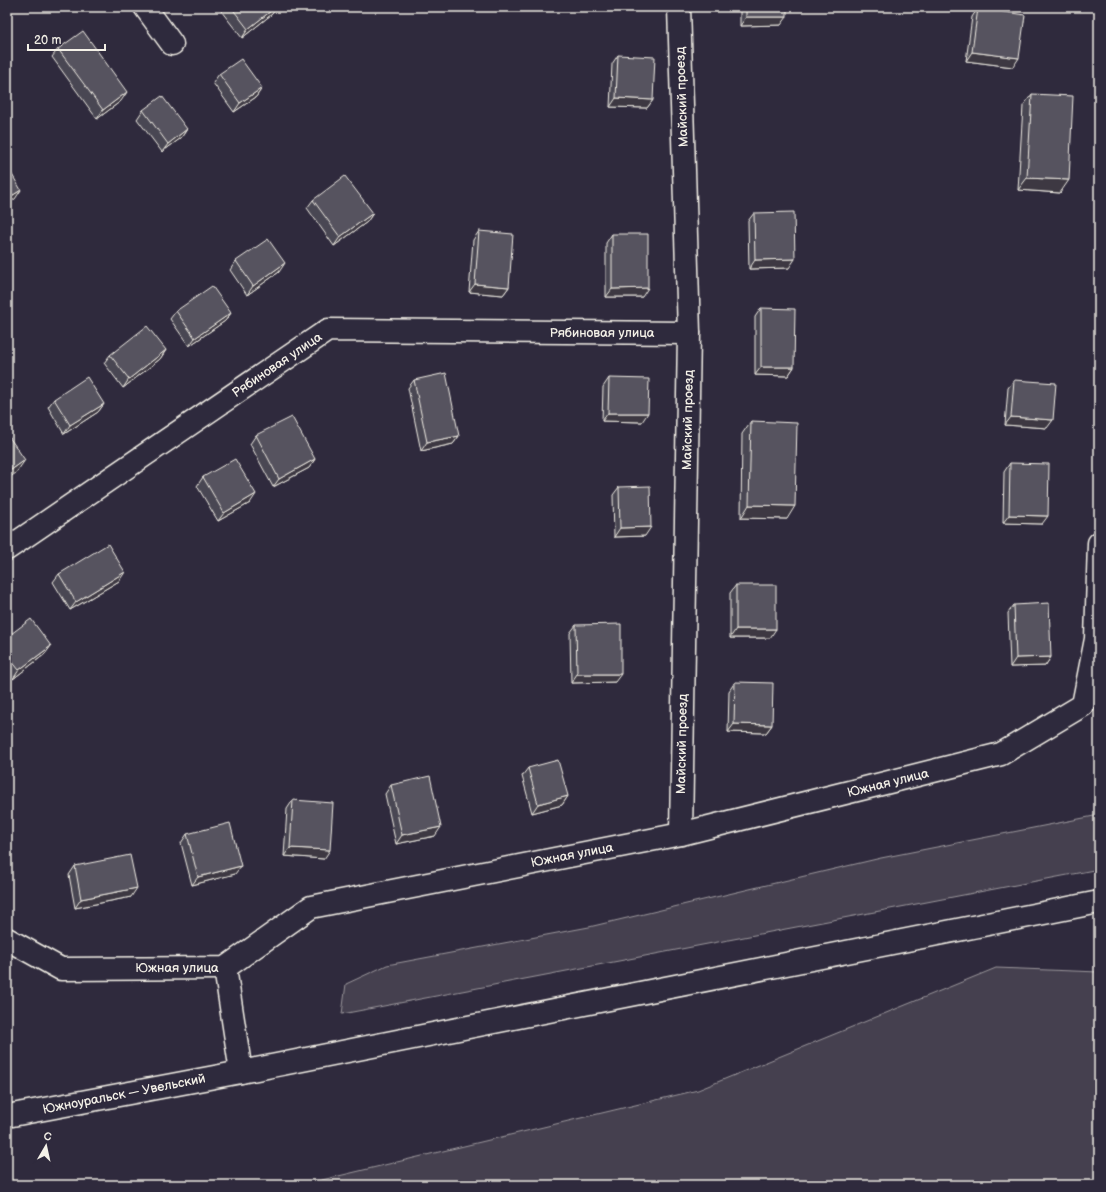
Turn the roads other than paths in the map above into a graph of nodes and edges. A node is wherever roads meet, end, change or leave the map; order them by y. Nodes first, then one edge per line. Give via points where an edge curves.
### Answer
1 (145, 7) edge
2 (679, 7) edge
3 (172, 44) dead end
4 (689, 333) junction
5 (1099, 543) edge
6 (7, 549) edge
7 (680, 834) junction
8 (1099, 902) edge
9 (7, 939) edge
10 (225, 968) junction
11 (241, 1072) junction
12 (7, 1116) edge

1 - 3 street
2 - 4 street, Майский проезд
4 - 6 street, Рябиновая улица via 328,330
4 - 7 street, Майский проезд
5 - 7 street, Южная улица via 1096,639 1083,705 1002,754
7 - 10 street, Южная улица via 311,907
8 - 11 street, Южноуральск — Увельский
9 - 10 street, Южная улица via 60,969
10 - 11 street
11 - 12 street, Южноуральск — Увельский

